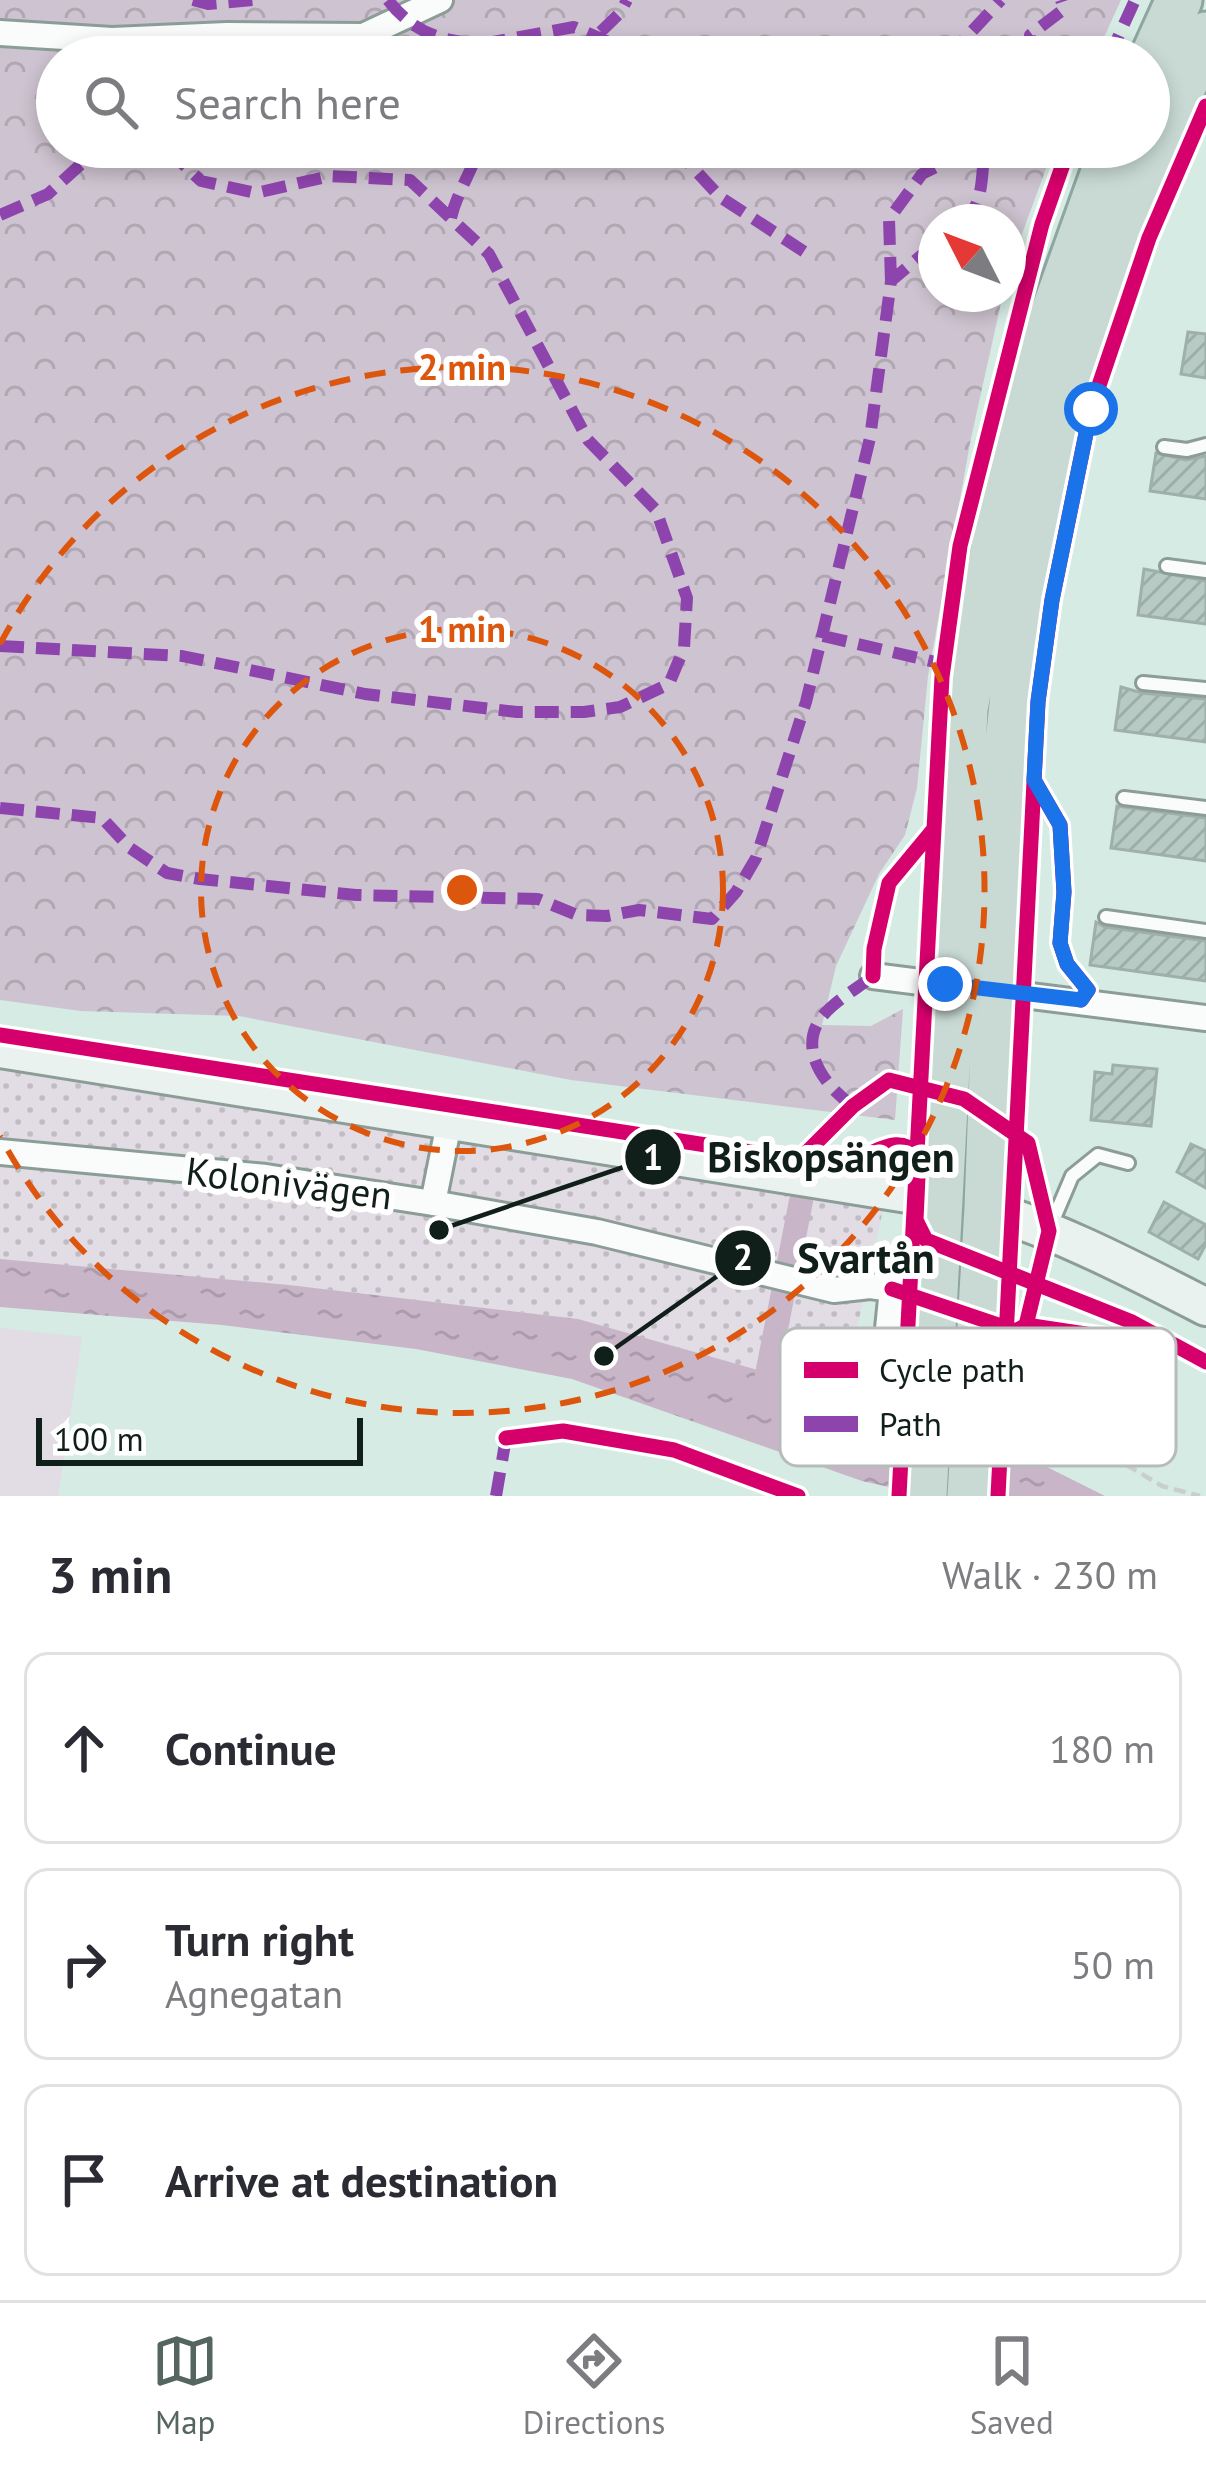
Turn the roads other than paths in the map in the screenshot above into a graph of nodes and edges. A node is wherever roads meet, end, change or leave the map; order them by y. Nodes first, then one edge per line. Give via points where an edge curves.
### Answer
1 (440, 0) edge
2 (1179, 0) edge
3 (0, 33) edge
4 (1206, 35) edge
5 (48, 36) edge
6 (189, 36) edge
7 (363, 36) edge
8 (363, 36) edge
9 (1163, 36) edge
10 (1170, 115) edge
11 (1107, 168) edge
12 (1146, 168) edge
13 (1206, 445) edge
14 (1164, 447) dead end
15 (1167, 566) dead end
16 (1206, 571) edge
17 (1143, 683) dead end
18 (1206, 689) edge
19 (1124, 798) dead end
20 (1206, 808) edge
21 (979, 862) junction
22 (1106, 917) dead end
23 (1206, 931) edge
24 (873, 976) dead end
25 (1206, 1018) edge
26 (0, 1049) edge
27 (450, 1118) junction
28 (0, 1152) edge
29 (1128, 1162) dead end
30 (433, 1203) junction
31 (1049, 1232) junction
32 (1206, 1307) edge
33 (888, 1328) edge
34 (939, 1328) edge
35 (980, 1328) edge
36 (927, 1466) edge
37 (972, 1466) edge
38 (924, 1496) edge
39 (970, 1496) edge

1 - 7 street
2 - 9 highway
3 - 5 street
4 - 10 highway
6 - 8 street
11 - 21 highway via 1006,476 974,648 965,709
12 - 21 highway via 1087,334 1052,470
13 - 14 lane
15 - 16 lane
17 - 18 lane
19 - 20 lane
21 - 34 highway, bridge
21 - 35 highway, bridge via 987,1208
22 - 23 lane
24 - 25 street
26 - 27 street
27 - 30 street
27 - 31 street via 919,1194
28 - 30 street, Kolonivägen via 266,1177
29 - 31 lane via 1098,1155 1072,1176
30 - 33 street, Kolonivägen via 597,1232 834,1289 892,1289
31 - 32 street
36 - 38 highway, bridge
37 - 39 highway, bridge

